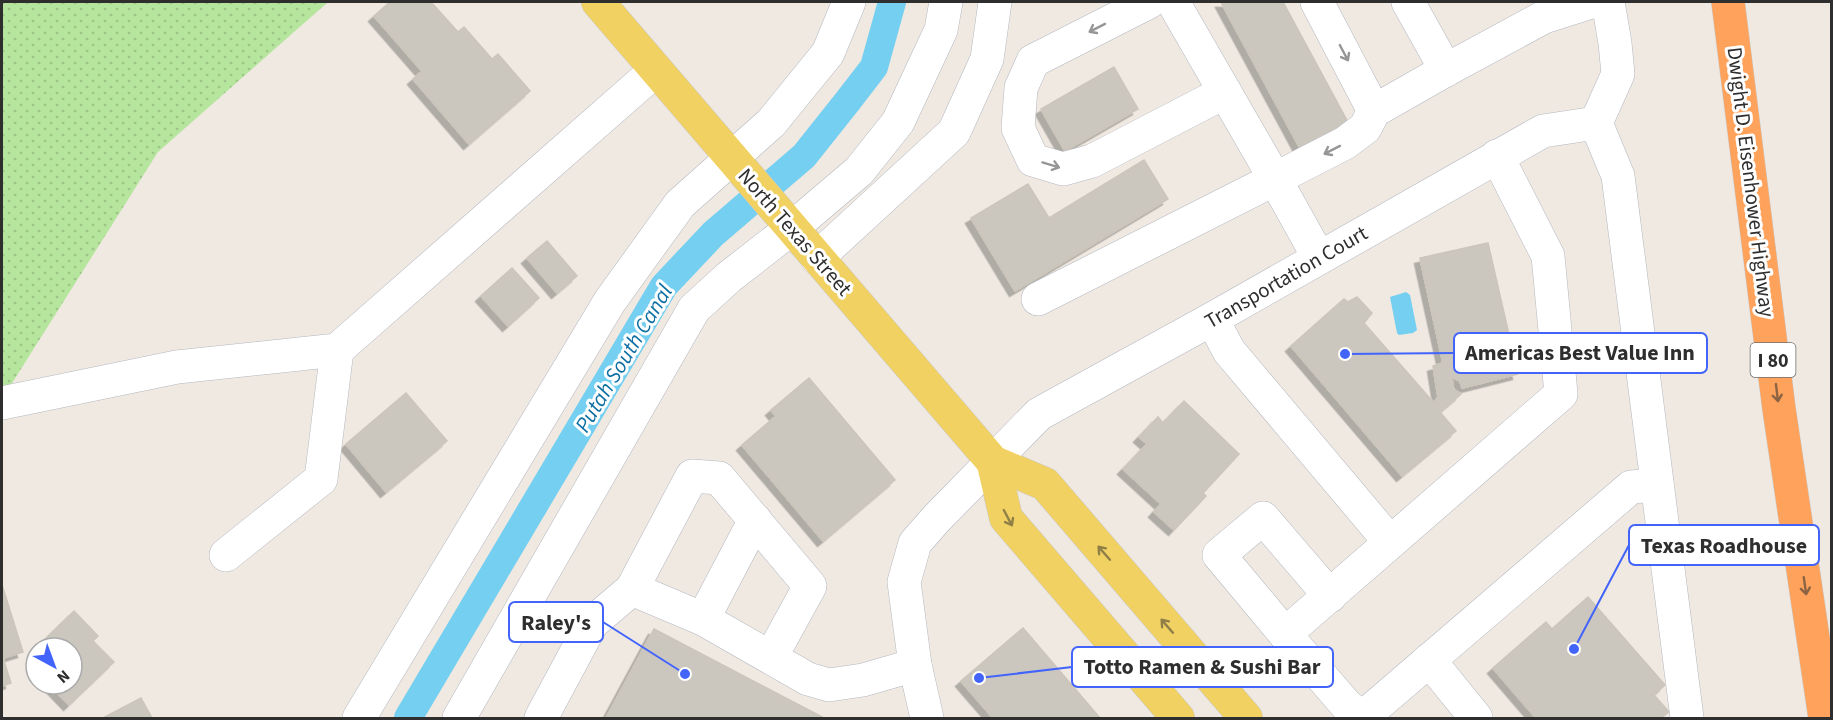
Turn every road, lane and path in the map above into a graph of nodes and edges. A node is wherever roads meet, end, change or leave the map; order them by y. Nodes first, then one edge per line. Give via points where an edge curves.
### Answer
1 (598, 2) edge
2 (849, 2) edge
3 (946, 2) edge
4 (995, 2) edge
5 (1149, 2) edge
6 (1173, 2) edge
7 (1317, 2) edge
8 (1408, 2) edge
9 (1591, 2) edge
10 (1608, 2) edge
11 (1728, 2) edge
12 (1540, 9) edge
13 (656, 70) junction
14 (1446, 70) junction
15 (1225, 92) junction
16 (1374, 111) junction
17 (1596, 123) junction
18 (1497, 156) junction
19 (740, 167) junction
20 (1275, 179) junction
21 (784, 218) junction
22 (817, 258) junction
23 (1319, 258) junction
24 (1038, 299) dead end
25 (1212, 319) junction
26 (337, 350) junction
27 (2, 403) edge
28 (993, 462) junction
29 (1656, 485) junction
30 (755, 520) junction
31 (1390, 542) junction
32 (226, 555) dead end
33 (632, 589) junction
34 (1330, 596) junction
35 (704, 619) junction
36 (1286, 634) junction
37 (771, 657) junction
38 (1429, 660) junction
39 (915, 665) junction
40 (359, 718) edge
41 (459, 718) edge
42 (541, 718) edge
43 (927, 718) edge
44 (1178, 718) edge
45 (1246, 718) edge
46 (1363, 718) edge
47 (1476, 718) edge
48 (1687, 718) edge
49 (1825, 718) edge

1 - 13 main road, North Texas Street
2 - 19 street via 828,53
3 - 21 street via 941,30 898,122 859,171
4 - 22 street via 987,58 954,132
5 -> 15 street via 1033,61 1021,88 1018,128 1033,160 1063,169 1092,161
6 - 15 street
7 -> 16 street
8 - 14 street
9 - 12 street
10 - 17 street via 1618,74
11 -> 49 highway, Dwight D. Eisenhower Highway / I 80 via 1779,409
12 - 14 street
13 - 19 main road, North Texas Street
13 - 26 street
14 - 16 street
15 - 20 street
16 -> 20 street via 1365,128 1346,143
17 - 18 street, Transportation Court via 1543,131
17 - 29 street via 1618,176
18 - 23 street, Transportation Court
18 - 31 street via 1548,256 1561,394
19 - 21 main road, North Texas Street
19 - 40 street via 680,204 610,301
20 - 23 street
20 - 24 street
21 - 22 main road, North Texas Street
21 - 41 street via 694,309
22 - 28 main road, North Texas Street
23 - 25 street, Transportation Court
25 - 28 street, Transportation Court via 1039,414
25 - 31 street via 1229,351
26 - 27 street via 177,367
26 - 32 street via 321,479
28 - 39 street, Transportation Court via 915,543 904,582
28 -> 44 main road, North Texas Street via 1006,518
45 -> 28 main road, North Texas Street via 1045,484
29 - 38 street via 1631,487
29 - 48 street
30 - 33 street via 719,478 692,476
30 - 35 street
30 - 37 street via 810,586
31 - 34 street
33 - 35 street
33 - 42 street via 592,623
34 - 36 street
34 - 36 street via 1263,518 1219,555
35 - 37 street
36 - 46 street via 1347,706
37 - 39 street via 808,679 829,685
38 - 46 street
38 - 47 street
39 - 43 street, Transportation Court

